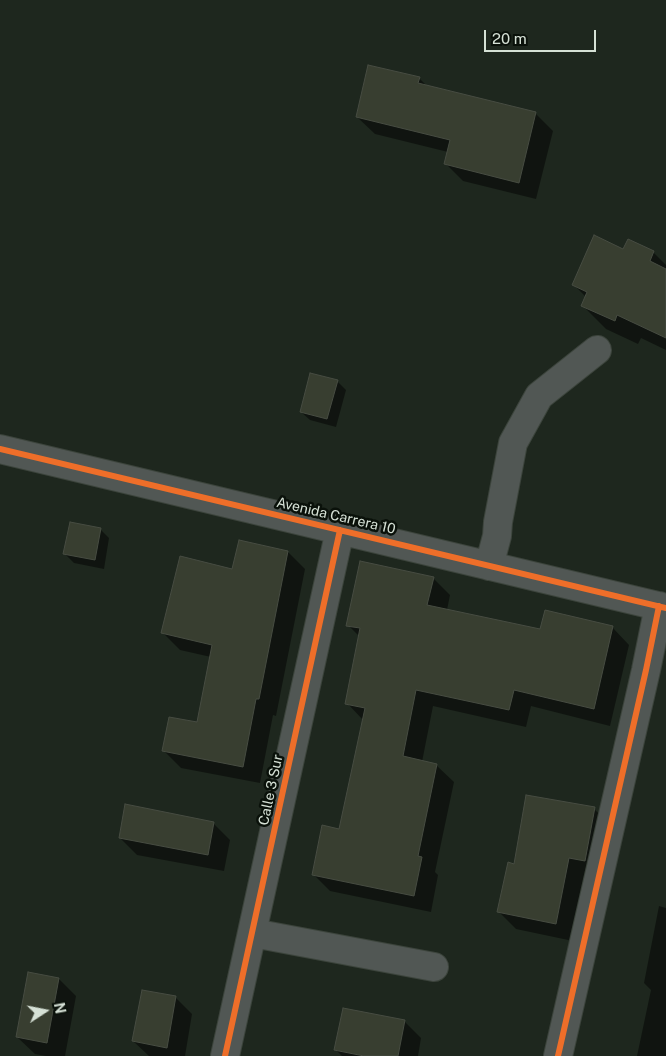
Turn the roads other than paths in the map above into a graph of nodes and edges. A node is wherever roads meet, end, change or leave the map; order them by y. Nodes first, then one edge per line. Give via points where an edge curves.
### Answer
1 (597, 350) dead end
2 (0, 449) edge
3 (340, 530) junction
4 (489, 566) junction
5 (663, 607) edge
6 (253, 933) junction
7 (434, 966) dead end
8 (226, 1056) edge
9 (558, 1056) edge

1 - 4 street via 539,396 513,443
2 - 3 street, Avenida Carrera 10
3 - 4 street, Avenida Carrera 10
3 - 6 street, Calle 3 Sur
4 - 5 street, Avenida Carrera 10
5 - 9 street
6 - 7 street
6 - 8 street, Calle 3 Sur

